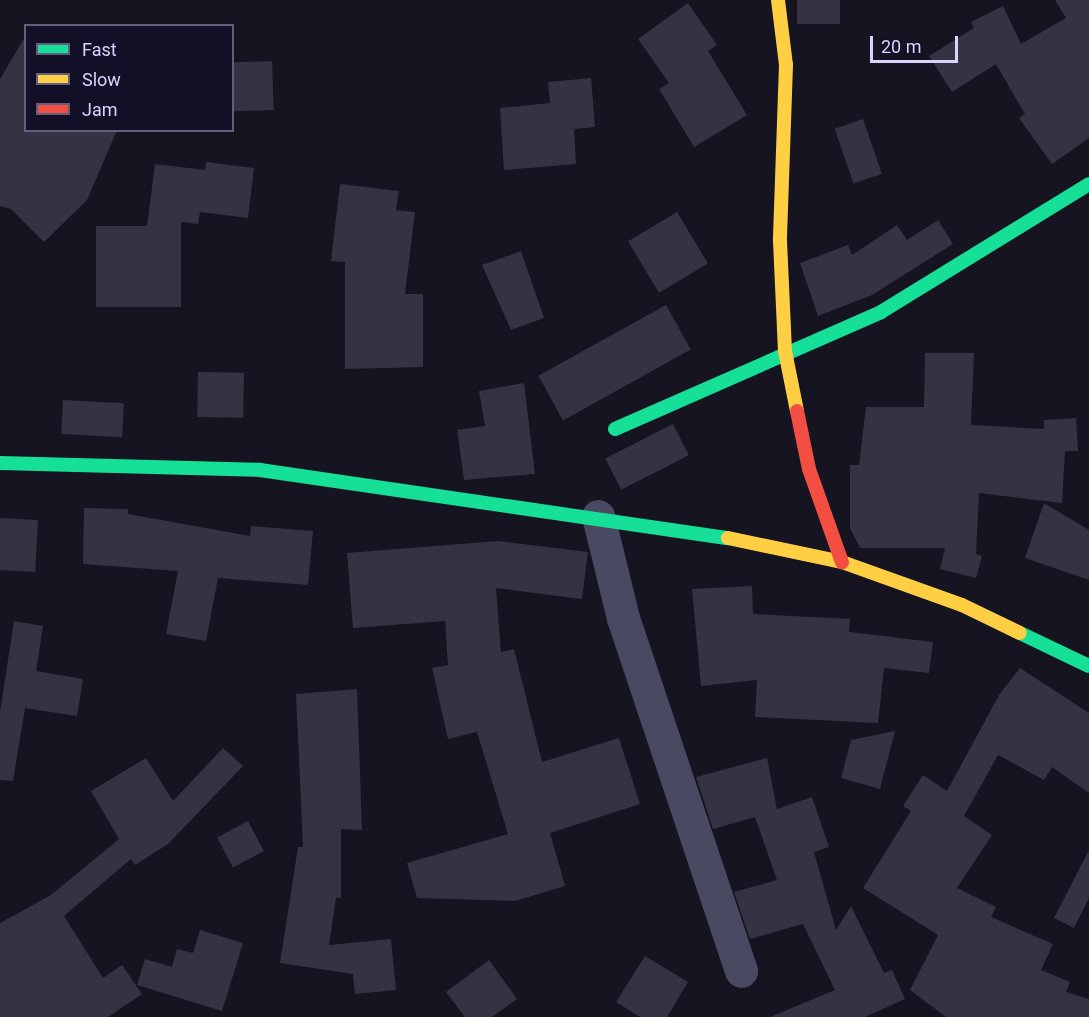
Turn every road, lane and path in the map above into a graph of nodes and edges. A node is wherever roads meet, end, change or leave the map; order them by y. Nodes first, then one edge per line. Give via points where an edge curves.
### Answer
1 (778, 0) edge
2 (1089, 184) edge
3 (785, 351) junction
4 (615, 429) dead end
5 (0, 464) edge
6 (598, 516) junction
7 (842, 562) junction
8 (1089, 666) edge
9 (741, 971) dead end

1 - 3 main road via 786,65 780,241
2 - 3 main road via 881,312
3 - 4 main road
3 - 7 main road via 809,469
5 - 6 main road via 260,470
6 - 7 main road
6 - 9 street via 623,618
7 - 8 main road via 962,605

